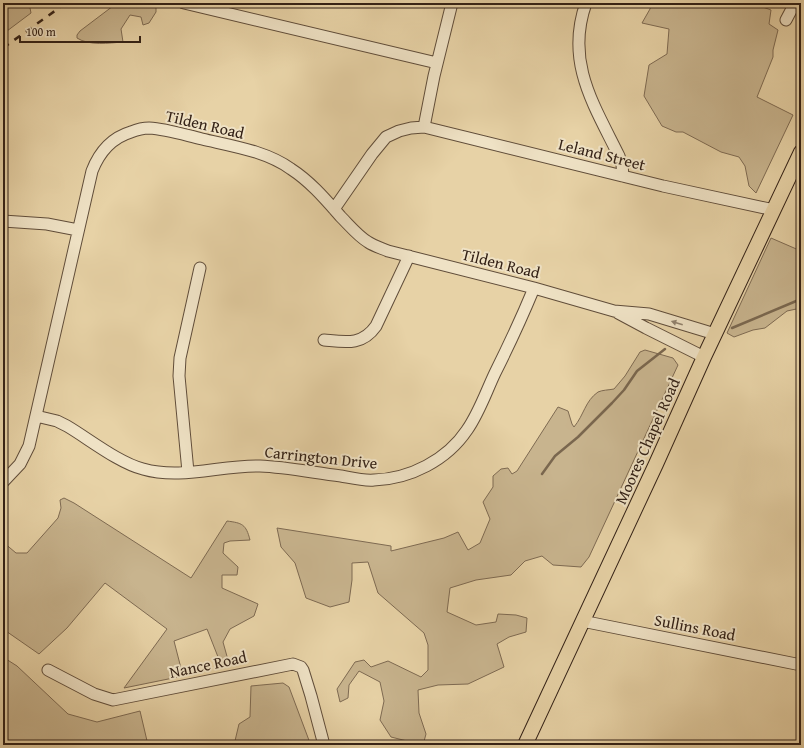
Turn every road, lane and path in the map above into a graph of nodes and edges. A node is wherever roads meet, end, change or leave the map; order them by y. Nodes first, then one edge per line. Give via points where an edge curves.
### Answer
1 (184, 3) edge
2 (452, 3) edge
3 (586, 3) edge
4 (795, 3) edge
5 (786, 20) dead end
6 (437, 63) junction
7 (424, 127) junction
8 (801, 152) edge
9 (623, 176) junction
10 (334, 209) junction
11 (774, 210) junction
12 (3, 221) edge
13 (78, 230) junction
14 (409, 256) junction
15 (200, 268) dead end
16 (534, 288) junction
17 (614, 311) junction
18 (715, 334) junction
19 (324, 340) dead end
20 (704, 357) junction
21 (36, 416) junction
22 (188, 472) junction
23 (3, 482) edge
24 (582, 621) junction
25 (801, 665) edge
26 (48, 670) dead end
27 (324, 745) edge
28 (525, 745) edge

1 - 6 street
2 - 6 street
3 - 9 street via 578,38 580,67 585,84 619,156
4 - 5 street
6 - 7 street
7 - 9 street, Leland Street
7 - 10 street via 399,131 386,137
8 - 11 main road, Moores Chapel Road
9 - 11 street, Leland Street
10 - 13 street, Tilden Road via 306,180 274,158 147,128 121,136 97,159 89,179
10 - 14 street, Tilden Road via 368,242 388,251
11 - 18 main road, Moores Chapel Road
12 - 13 street via 47,224
13 - 21 street, Tilden Road
14 - 16 street, Tilden Road
14 - 19 street via 376,326 369,335 357,341
15 - 22 street via 180,358 179,376
16 - 17 street, Tilden Road
16 - 22 street, Carrington Drive via 474,418 447,452 425,467 402,476 374,480 264,466
18 -> 17 street, Tilden Road via 650,314
17 - 20 street, Tilden Road
18 - 20 main road, Moores Chapel Road
20 - 24 main road, Moores Chapel Road
21 - 22 street, Carrington Drive via 67,426 132,466 155,472
21 - 23 street, Tilden Road via 26,454 16,470
24 - 25 street, Sullins Road
24 - 28 main road, Moores Chapel Road
26 - 27 street, Nance Road via 94,694 113,700 298,665 303,670

